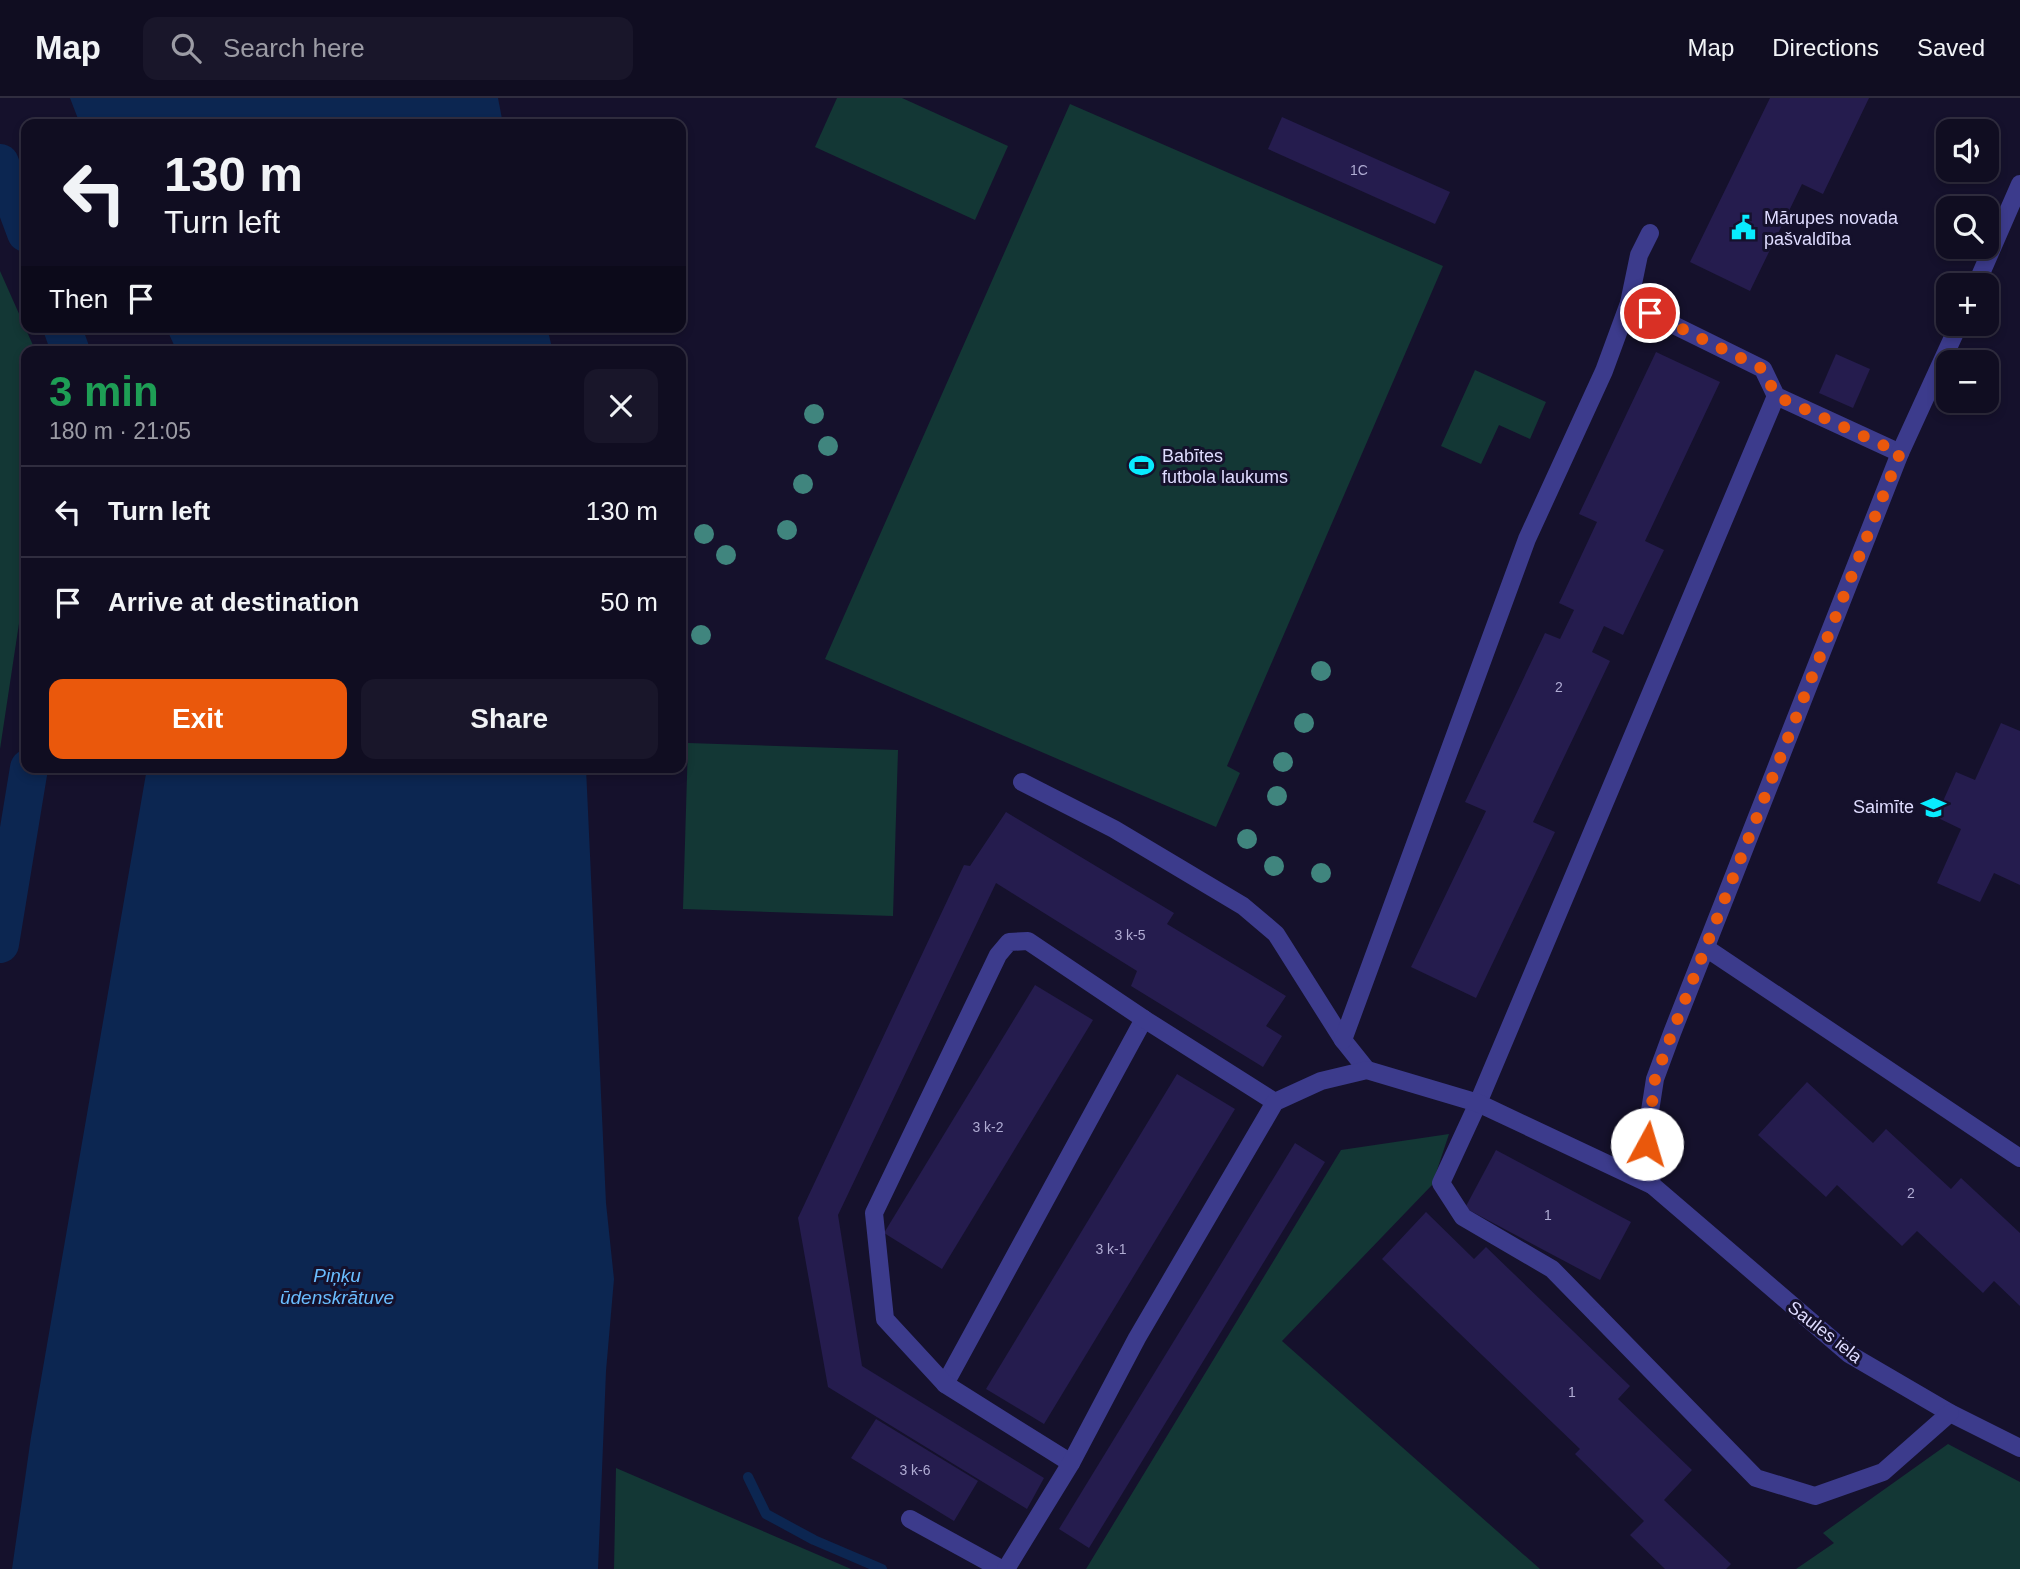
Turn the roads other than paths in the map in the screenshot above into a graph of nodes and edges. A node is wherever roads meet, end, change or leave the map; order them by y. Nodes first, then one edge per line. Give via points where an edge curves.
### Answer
1 (2020, 184) edge
2 (1650, 233) dead end
3 (1981, 273) edge
4 (1629, 303) junction
5 (1954, 336) edge
6 (1776, 396) junction
7 (1900, 453) junction
8 (1022, 782) dead end
9 (1706, 948) junction
10 (1144, 1019) junction
11 (1343, 1040) junction
12 (1367, 1070) junction
13 (1275, 1102) junction
14 (1478, 1103) junction
15 (2020, 1158) edge
16 (1652, 1185) junction
17 (945, 1384) junction
18 (1950, 1413) junction
19 (2020, 1448) edge
20 (1071, 1463) junction
21 (910, 1519) dead end
22 (1003, 1569) edge

1 - 3 street
2 - 4 street via 1639,255
4 - 6 street via 1763,369
4 - 11 street via 1604,371 1527,540
5 - 7 street
6 - 7 street
6 - 14 street
7 - 9 street
8 - 11 street via 1114,829 1243,906 1276,934
9 - 15 street
9 - 16 street via 1655,1079 1647,1144
10 - 13 street
10 - 17 street
10 - 17 street via 1028,942 1009,942 998,955 874,1213 885,1319
11 - 12 street
12 - 13 street via 1321,1081
12 - 14 street, Saules iela
13 - 20 street via 1137,1338
14 - 16 street, Saules iela
14 - 18 street via 1441,1183 1463,1217 1552,1269 1756,1478 1815,1496 1883,1472
16 - 18 street, Saules iela via 1849,1354
17 - 20 street
18 - 19 street, Saules iela
20 - 22 street
21 - 22 street

